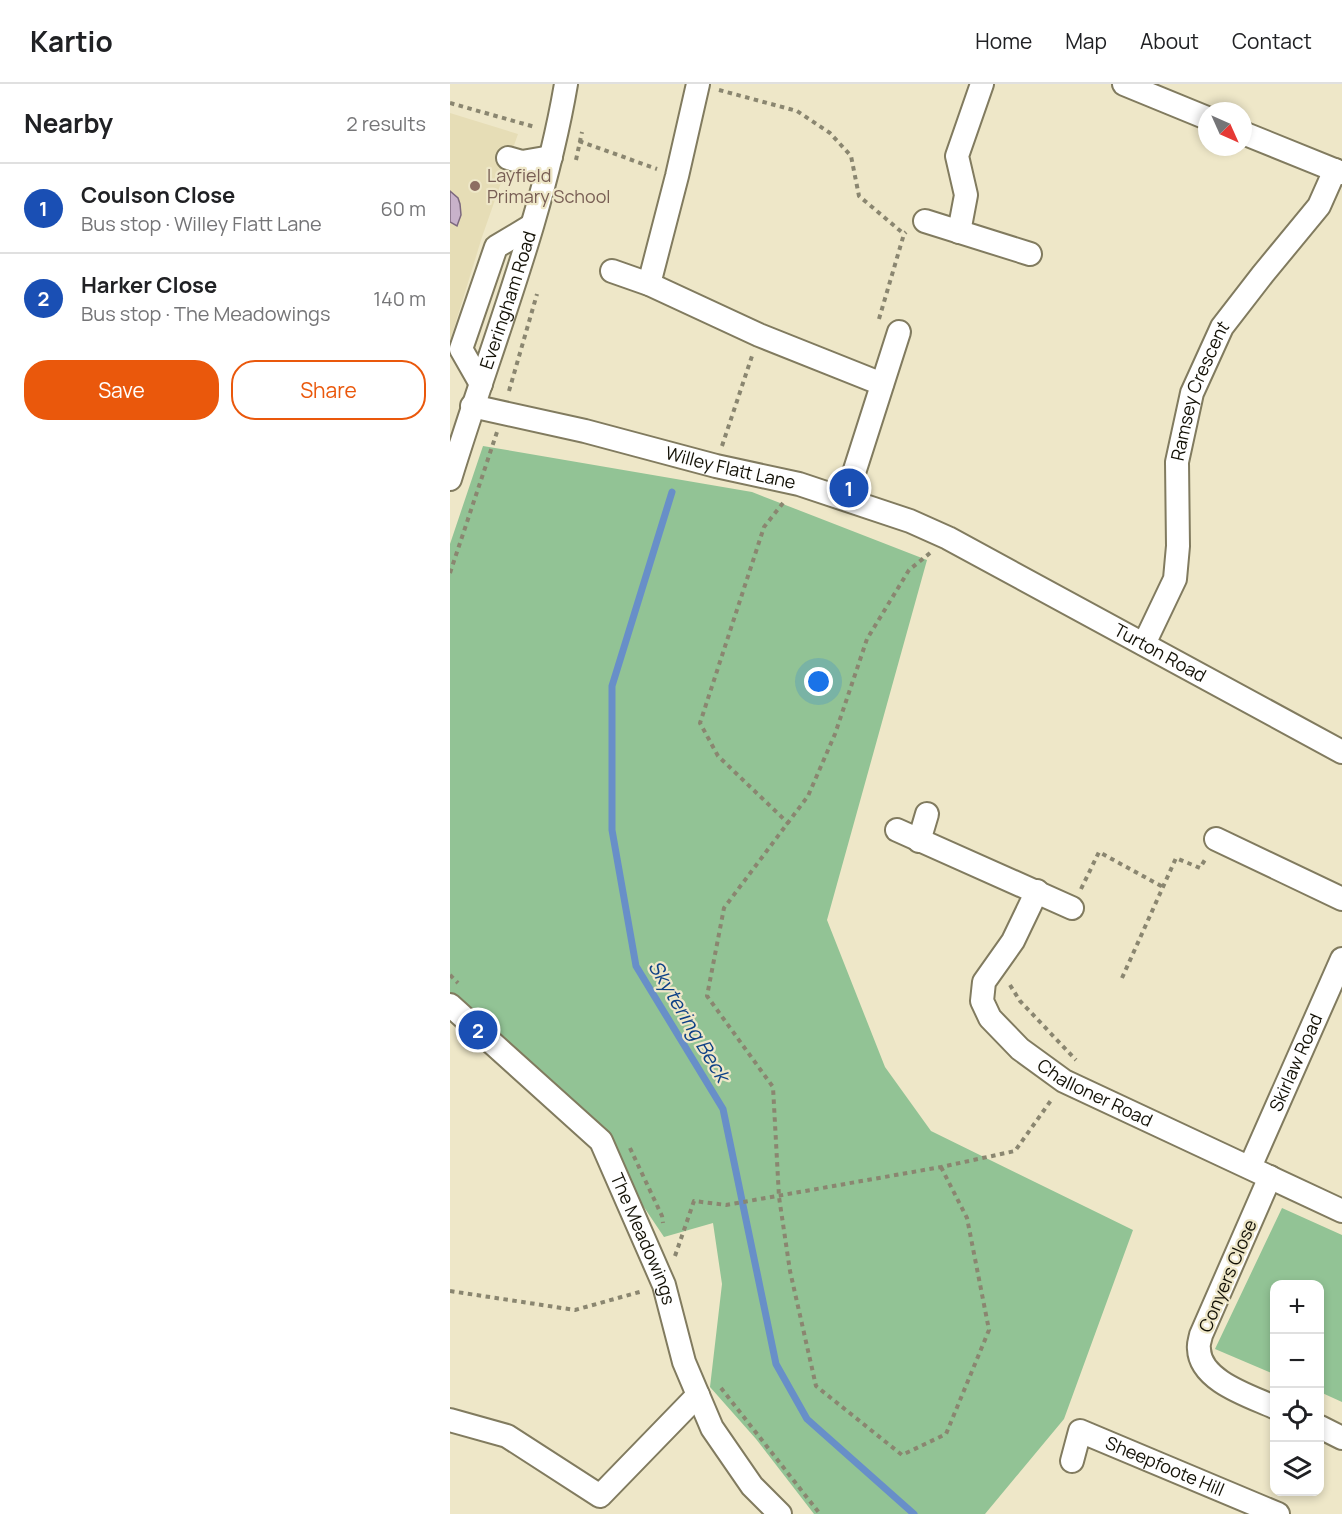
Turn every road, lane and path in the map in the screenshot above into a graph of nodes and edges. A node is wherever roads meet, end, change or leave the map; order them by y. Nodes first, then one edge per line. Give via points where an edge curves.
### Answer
1 (566, 84) edge
2 (982, 84) edge
3 (1124, 84) edge
4 (704, 86) edge
5 (450, 103) edge
6 (1198, 114) edge
7 (557, 134) junction
8 (1252, 137) edge
9 (551, 157) junction
10 (507, 158) dead end
11 (1338, 172) edge
12 (677, 176) junction
13 (925, 221) joint
14 (959, 232) junction
15 (904, 234) junction
16 (1030, 254) dead end
17 (612, 271) dead end
18 (649, 284) junction
19 (899, 332) joint
20 (759, 335) junction
21 (882, 384) junction
22 (472, 406) junction
23 (716, 466) junction
24 (450, 479) edge
25 (852, 479) dead end
26 (798, 484) junction
27 (948, 538) junction
28 (980, 556) joint
29 (1144, 644) junction
30 (1342, 752) edge
31 (927, 814) dead end
32 (789, 824) junction
33 (897, 830) dead end
34 (1216, 839) joint
35 (919, 841) junction
36 (1163, 887) junction
37 (1037, 891) junction
38 (1342, 899) edge
39 (1072, 908) joint
40 (1342, 959) edge
41 (997, 964) junction
42 (1122, 978) dead end
43 (450, 1005) edge
44 (1064, 1081) junction
45 (941, 1167) junction
46 (1250, 1167) junction
47 (1270, 1177) junction
48 (779, 1197) junction
49 (1342, 1211) edge
50 (639, 1281) dead end
51 (653, 1288) junction
52 (450, 1291) edge
53 (714, 1379) dead end
54 (698, 1395) junction
55 (1270, 1405) edge
56 (450, 1420) edge
57 (1324, 1429) edge
58 (1342, 1438) edge
59 (1072, 1461) dead end
60 (780, 1514) edge
61 (820, 1514) edge
62 (1278, 1514) edge

1 - 7 street, Everingham Road
2 - 14 street via 957,156 966,195
3 - 6 street
4 - 12 street
4 - 15 path via 797,111 830,133 851,156 859,196
5 - 7 path
7 - 9 street, Everingham Road
7 - 12 path
8 - 11 street
9 - 10 street via 522,162
9 - 22 street, Everingham Road
11 - 29 street, Ramsey Crescent via 1319,206 1222,327 1192,393 1176,462 1175,579
12 - 18 street
13 - 14 street
13 - 15 path
14 - 16 street
15 - 19 path via 878,323
17 - 18 street
18 - 20 street
19 - 21 street
20 - 21 street
20 - 23 path
21 - 25 street
22 - 23 street, Willey Flatt Lane
22 - 24 street, Everingham Road
23 - 26 street, Willey Flatt Lane
26 - 27 street, Willey Flatt Lane via 910,521
26 - 32 path via 764,527 700,723 718,756
27 - 28 street, Willey Flatt Lane
27 - 32 path via 909,570 867,639 835,734 808,796
28 - 29 street, Turton Road
29 - 30 street, Turton Road
31 - 35 street
32 - 48 path via 724,908 707,996 773,1087
33 - 35 street
34 - 36 path via 1200,868 1176,858
34 - 38 street
35 - 37 street
36 - 39 path via 1099,852
36 - 42 path
37 - 39 street
37 - 41 street, Challoner Road
40 - 46 street, Skirlaw Road
41 - 44 path via 1020,1001 1077,1060
41 - 44 street, Challoner Road via 984,982 982,1001 990,1017 1020,1049
43 - 51 street, The Meadowings via 601,1141
44 - 45 path via 1015,1151
44 - 46 street, Challoner Road
45 - 48 path
45 - 48 path via 967,1218 989,1330 946,1434 902,1455 816,1386 790,1271
46 - 47 street, Challoner Road
47 - 49 street, Challoner Road
47 - 55 street, Conyers Close via 1198,1350 1207,1369 1220,1381
48 - 51 path via 726,1205 694,1201
50 - 51 path
51 - 52 path via 576,1310
51 - 54 street, The Meadowings
53 - 61 path
54 - 56 street via 600,1496 507,1436
54 - 60 street, The Meadowings via 712,1428 752,1486
57 - 58 street
59 - 62 street, Sheepfoote Hill via 1080,1431

